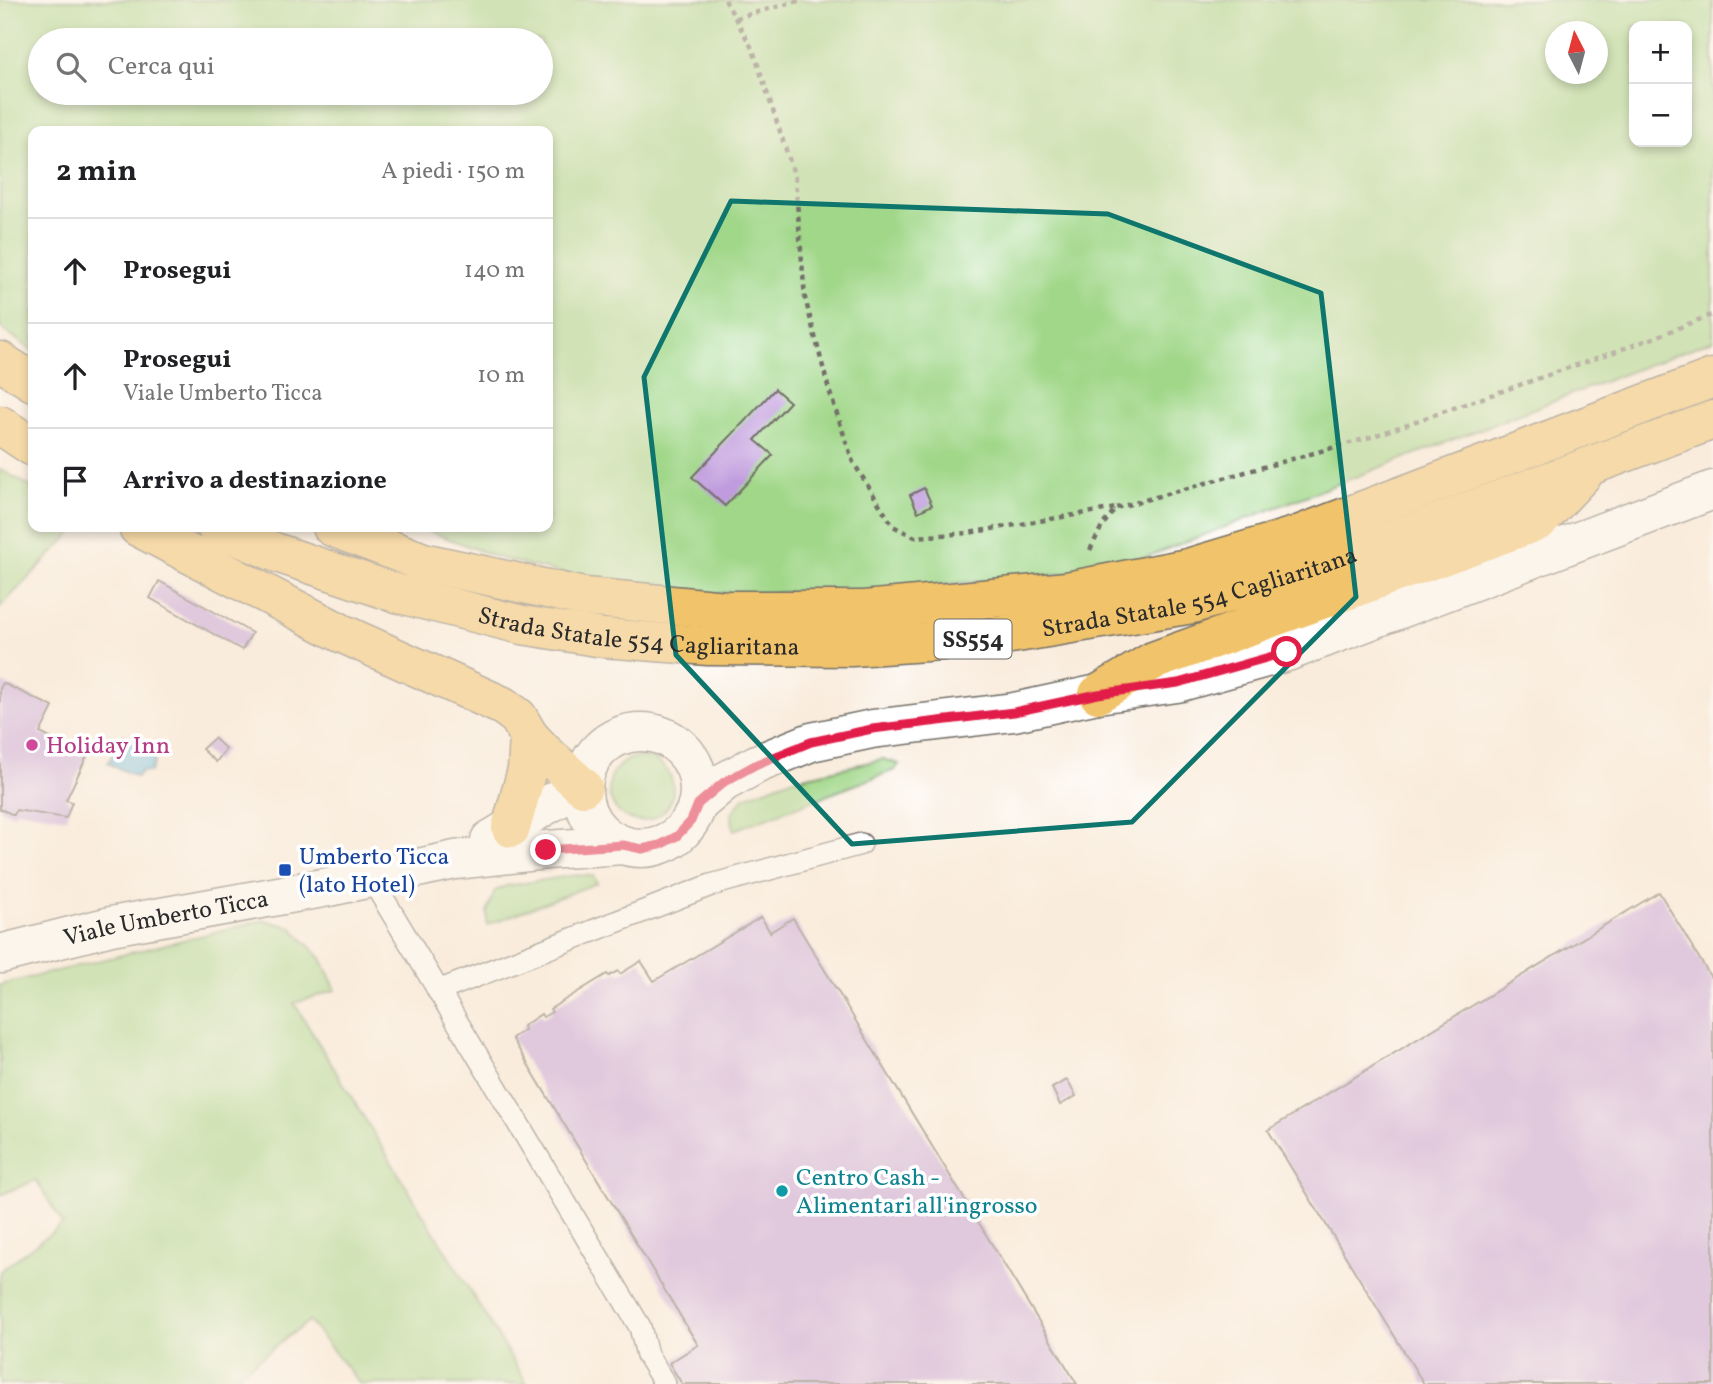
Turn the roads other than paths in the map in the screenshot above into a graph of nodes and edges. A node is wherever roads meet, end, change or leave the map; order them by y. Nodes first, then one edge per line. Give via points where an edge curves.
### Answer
1 (0, 360) edge
2 (1713, 378) edge
3 (28, 379) edge
4 (1713, 420) edge
5 (0, 425) edge
6 (28, 444) edge
7 (1587, 469) junction
8 (1713, 490) edge
9 (148, 532) edge
10 (228, 532) edge
11 (345, 532) edge
12 (1098, 694) junction
13 (529, 736) junction
14 (583, 787) junction
15 (698, 804) junction
16 (511, 828) junction
17 (861, 844) dead end
18 (623, 845) junction
19 (455, 860) junction
20 (370, 878) junction
21 (0, 954) edge
22 (438, 991) junction
23 (664, 1384) edge

1 - 3 highway
2 - 11 highway, Strada Statale 554 Cagliaritana / SS554 via 1298,535 1188,568 1068,591 864,610 726,610 584,597 423,562
4 - 7 highway, Strada Statale 554 Cagliaritana / SS554
5 - 6 highway
7 - 10 highway, Strada Statale 554 Cagliaritana / SS554 via 1324,565 1193,604 986,638 852,647 708,646 603,638 522,625 396,593
7 - 12 highway via 1539,521 1153,661
8 - 12 street via 1287,652 1178,683
9 - 13 highway via 341,633 503,706 518,717
12 - 15 street via 1014,712 872,729 811,742 724,782
13 - 14 highway
13 - 16 highway via 527,770
14 - 15 street via 597,752 629,733 649,733 668,738 683,749 694,765
14 - 16 street, Viale Umberto Ticca
14 - 18 street via 593,823 606,837
15 - 18 street via 677,836 642,849
16 - 19 street, Viale Umberto Ticca
17 - 22 lane via 711,885
18 - 19 street, Viale Umberto Ticca
19 - 20 street, Viale Umberto Ticca
20 - 21 street, Viale Umberto Ticca via 111,926
20 - 22 lane
22 - 23 lane via 640,1327 647,1355

